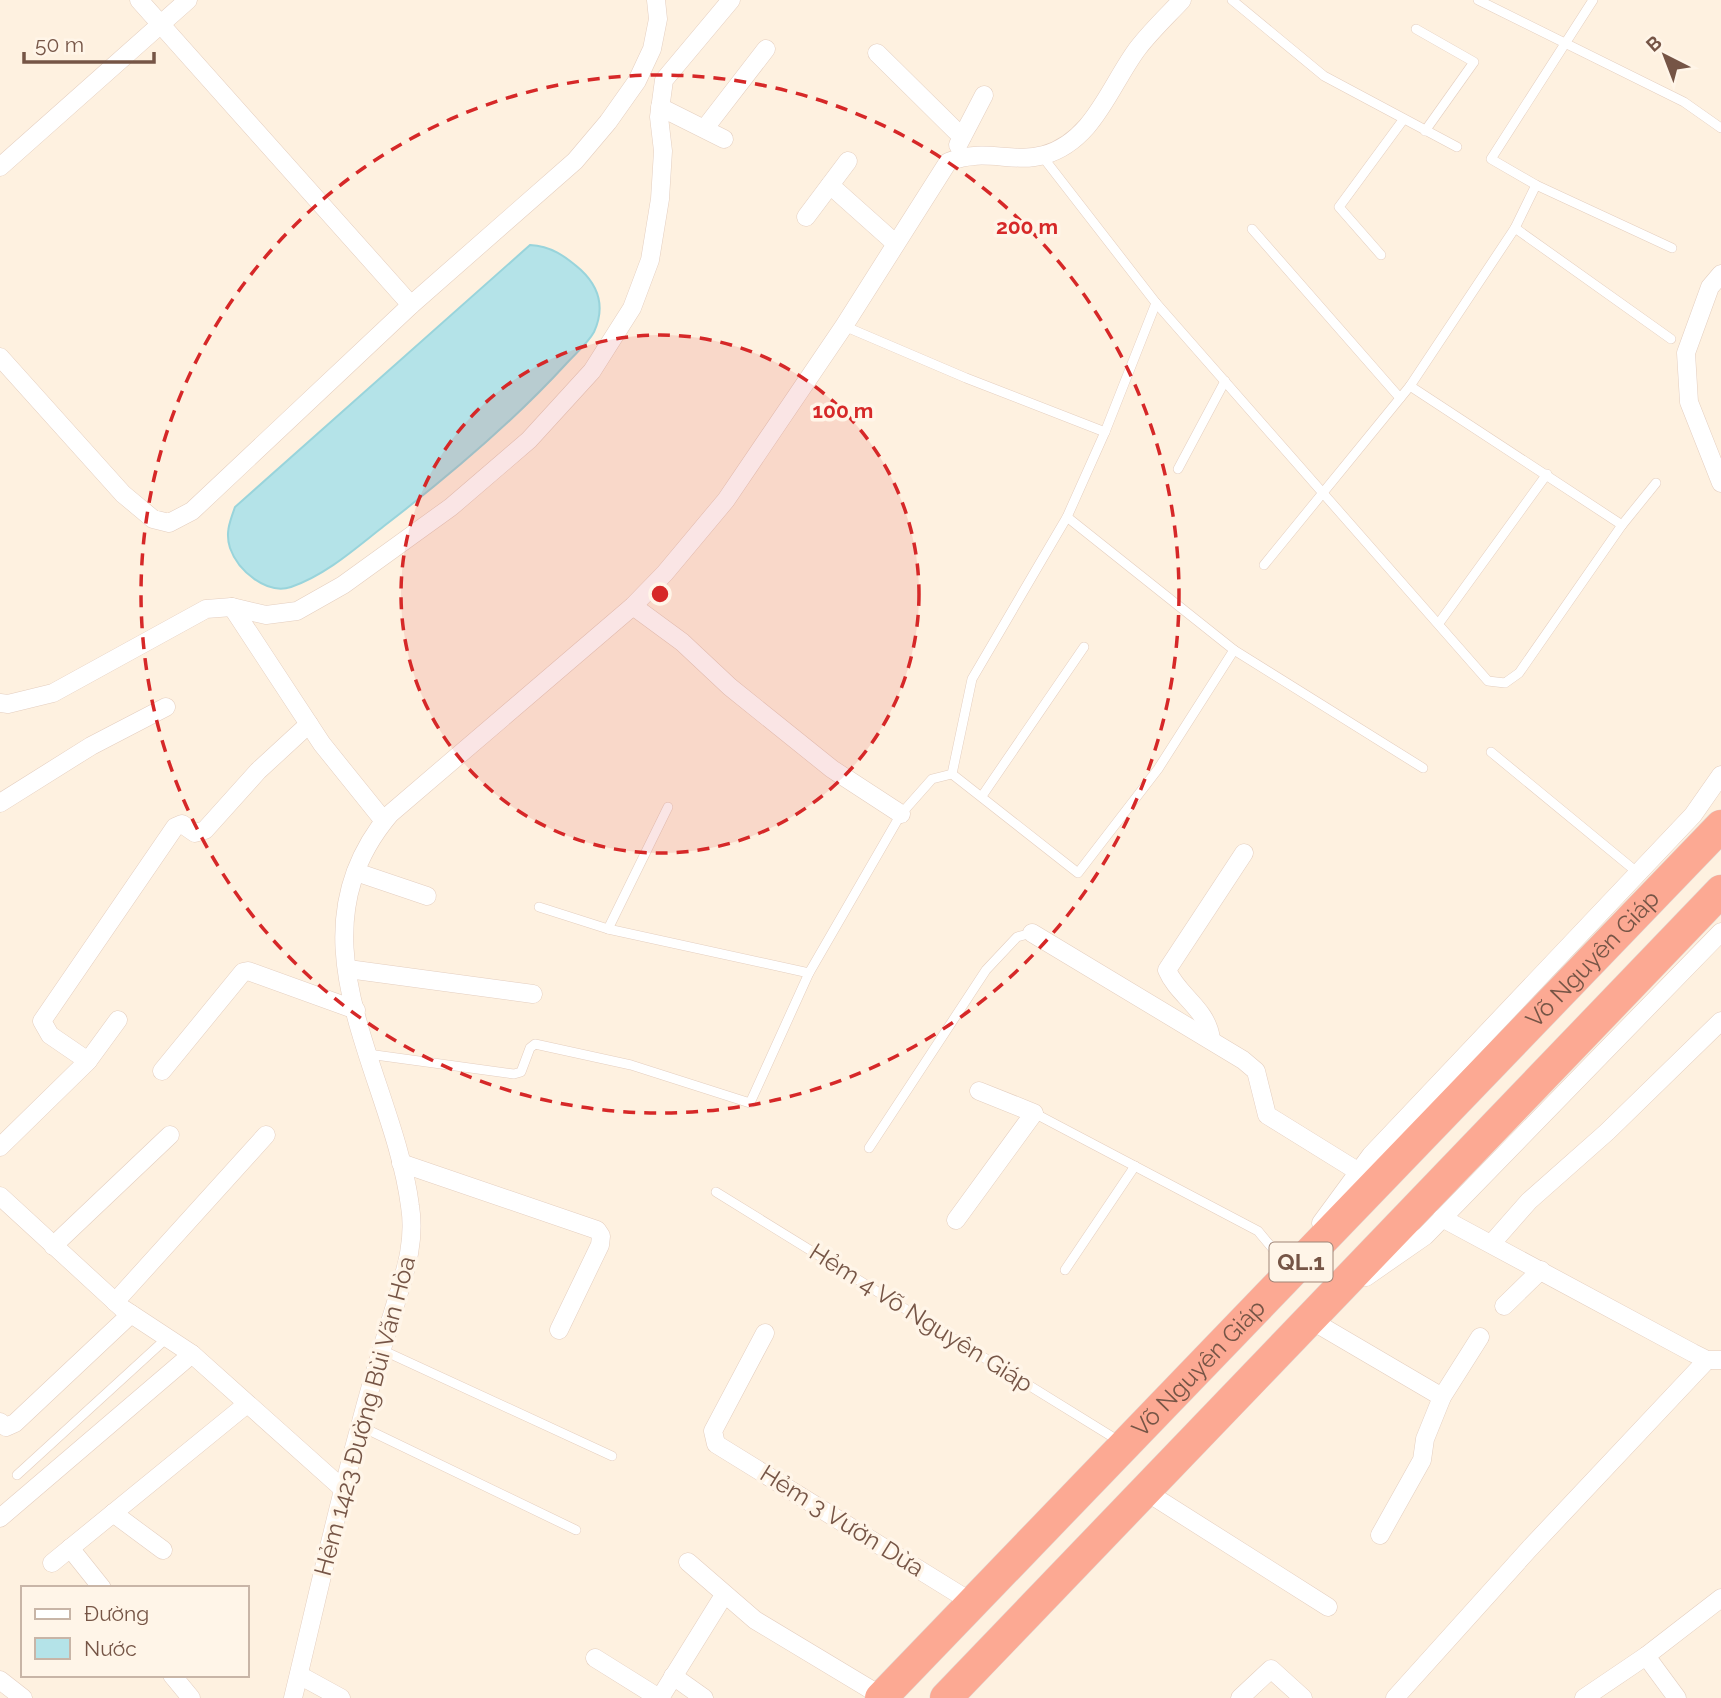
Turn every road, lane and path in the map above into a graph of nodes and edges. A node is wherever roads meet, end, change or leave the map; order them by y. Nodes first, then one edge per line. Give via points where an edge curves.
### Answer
1 (139, 0) edge
2 (188, 0) edge
3 (656, 0) edge
4 (731, 0) edge
5 (1182, 0) edge
6 (1232, 0) edge
7 (1478, 0) edge
8 (1593, 0) edge
9 (162, 24) junction
10 (1416, 29) dead end
11 (1566, 44) junction
12 (766, 49) dead end
13 (877, 53) dead end
14 (984, 95) dead end
15 (660, 107) junction
16 (1403, 120) junction
17 (1719, 123) edge
18 (705, 128) junction
19 (1425, 131) junction
20 (962, 136) junction
21 (724, 139) dead end
22 (1457, 147) dead end
23 (1042, 156) junction
24 (848, 161) dead end
25 (948, 162) junction
26 (0, 167) edge
27 (1536, 185) junction
28 (830, 186) junction
29 (806, 217) dead end
30 (1515, 228) junction
31 (1252, 229) dead end
32 (895, 243) junction
33 (1671, 248) dead end
34 (1381, 255) dead end
35 (1721, 274) edge
36 (1156, 303) junction
37 (411, 305) junction
38 (844, 326) junction
39 (1671, 338) dead end
40 (0, 357) edge
41 (1225, 381) junction
42 (1410, 386) junction
43 (1400, 398) junction
44 (1105, 432) junction
45 (1178, 469) dead end
46 (1547, 474) junction
47 (1721, 483) edge
48 (1656, 484) dead end
49 (1325, 492) junction
50 (1067, 517) junction
51 (1622, 525) junction
52 (1264, 565) dead end
53 (633, 606) junction
54 (232, 607) junction
55 (1439, 623) junction
56 (1084, 647) dead end
57 (1234, 650) junction
58 (0, 703) edge
59 (166, 707) dead end
60 (309, 724) junction
61 (1491, 752) dead end
62 (1423, 768) dead end
63 (952, 774) junction
64 (1721, 775) edge
65 (982, 796) junction
66 (0, 803) edge
67 (668, 807) dead end
68 (901, 814) junction
69 (384, 821) junction
70 (1721, 826) edge
71 (1244, 853) dead end
72 (356, 872) junction
73 (1638, 873) junction
74 (1721, 891) edge
75 (427, 896) dead end
76 (538, 907) dead end
77 (608, 929) junction
78 (1721, 932) edge
79 (1032, 933) joint
80 (348, 969) junction
81 (809, 973) junction
82 (533, 994) dead end
83 (356, 1010) junction
84 (118, 1020) dead end
85 (1721, 1021) edge
86 (1210, 1039) junction
87 (366, 1054) junction
88 (88, 1061) junction
89 (162, 1071) dead end
90 (979, 1091) dead end
91 (1034, 1114) junction
92 (170, 1135) dead end
93 (267, 1135) dead end
94 (0, 1147) edge
95 (869, 1148) dead end
96 (401, 1163) junction
97 (1135, 1166) junction
98 (1359, 1172) junction
99 (716, 1192) dead end
100 (0, 1196) edge
101 (1443, 1218) junction
102 (956, 1220) dead end
103 (1492, 1243) junction
104 (53, 1246) junction
105 (1288, 1268) junction
106 (1065, 1270) dead end
107 (1541, 1270) junction
108 (115, 1302) junction
109 (1261, 1303) junction
110 (1504, 1306) dead end
111 (131, 1314) junction
112 (1313, 1315) junction
113 (559, 1330) dead end
114 (765, 1333) dead end
115 (168, 1337) junction
116 (1480, 1337) dead end
117 (382, 1350) junction
118 (192, 1354) junction
119 (1714, 1360) edge
120 (1442, 1397) junction
121 (247, 1404) junction
122 (0, 1422) edge
123 (360, 1426) junction
124 (1125, 1445) junction
125 (612, 1456) dead end
126 (17, 1475) dead end
127 (343, 1489) junction
128 (1145, 1491) junction
129 (113, 1513) junction
130 (0, 1518) edge
131 (576, 1530) dead end
132 (1380, 1535) dead end
133 (70, 1548) junction
134 (163, 1550) dead end
135 (688, 1562) dead end
136 (52, 1563) dead end
137 (101, 1586) edge
138 (724, 1595) junction
139 (1721, 1598) edge
140 (973, 1603) junction
141 (1328, 1606) dead end
142 (1646, 1656) junction
143 (595, 1658) dead end
144 (299, 1675) junction
145 (673, 1676) junction
146 (174, 1677) edge
147 (0, 1680) edge
148 (882, 1697) edge
149 (23, 1698) edge
150 (191, 1698) edge
151 (293, 1698) edge
152 (341, 1698) edge
153 (659, 1698) edge
154 (704, 1698) edge
155 (946, 1698) edge
156 (1240, 1698) edge
157 (1303, 1698) edge
158 (1395, 1698) edge
159 (1584, 1698) edge
160 (1677, 1698) edge

1 - 9 street
2 - 9 street
3 - 37 street via 658,19 652,49 608,122 575,161
4 - 15 street via 664,80
5 - 23 street via 1138,48 1087,128
6 - 16 lane via 1324,76
7 - 11 lane
8 - 11 lane
9 - 26 street
9 - 37 street
10 - 19 lane via 1474,62
11 - 17 lane
11 - 27 lane via 1491,159
12 - 18 street
13 - 20 street
14 - 20 street, Hẻm 1423 Đường Bùi Văn Hòa
15 - 18 street
15 - 54 street via 660,199 650,260 632,308 592,371 500,465 451,507 343,585 296,611 267,615
16 - 19 lane
16 - 34 lane via 1339,207
18 - 21 street
19 - 22 lane
20 - 25 street, Hẻm 1423 Đường Bùi Văn Hòa
23 - 25 street via 981,153
23 - 36 lane
24 - 28 street
25 - 32 street, Hẻm 1423 Đường Bùi Văn Hòa
27 - 30 lane
27 - 33 lane
28 - 29 street
28 - 32 street
30 - 39 lane
30 - 42 lane
31 - 43 lane
32 - 38 street, Hẻm 1423 Đường Bùi Văn Hòa
35 - 47 street via 1710,287 1686,353 1689,402
36 - 41 lane
36 - 44 lane
37 - 40 street via 192,512 169,523 153,519 123,494
38 - 44 lane
38 - 53 street, Hẻm 1423 Đường Bùi Văn Hòa via 726,500
41 - 45 lane
41 - 49 lane
42 - 43 lane
42 - 46 lane
43 - 49 lane
44 - 50 lane
46 - 51 lane
46 - 55 lane
48 - 51 lane
49 - 52 lane
49 - 55 lane
50 - 57 lane
50 - 63 lane via 972,678
51 - 55 lane via 1519,673 1505,682 1488,681
53 - 68 street via 832,769
53 - 69 street, Hẻm 1423 Đường Bùi Văn Hòa
54 - 58 street via 206,609 53,693
54 - 60 street
56 - 65 lane
57 - 62 lane
57 - 65 lane via 1158,769 1078,873
59 - 66 street via 91,746
60 - 69 street
60 - 88 street via 205,830 195,833 182,824 175,827 42,1021 50,1035
61 - 73 lane
63 - 65 lane
63 - 68 lane via 932,779
64 - 73 street via 1693,815
67 - 77 lane
68 - 81 lane
69 - 72 street, Hẻm 1423 Đường Bùi Văn Hòa
70 - 109 highway, Võ Nguyên Giáp / QL.1
71 - 86 street via 1167,970 1204,1016
72 - 75 street
72 - 80 street, Hẻm 1423 Đường Bùi Văn Hòa via 343,917
73 - 98 street
74 - 112 highway, Võ Nguyên Giáp / QL.1
76 - 77 lane
77 - 81 lane
78 - 101 street
79 - 86 street
79 - 95 lane via 1017,937 986,970
80 - 82 street
80 - 83 street, Hẻm 1423 Đường Bùi Văn Hòa
81 - 87 lane via 750,1103 631,1065 535,1044 521,1072 514,1074
83 - 87 street, Hẻm 1423 Đường Bùi Văn Hòa
83 - 89 street via 243,972
84 - 88 street
85 - 103 street via 1529,1200
86 - 98 street via 1256,1072 1267,1115
87 - 96 street, Hẻm 1423 Đường Bùi Văn Hòa
88 - 94 street
90 - 91 street
91 - 97 lane
91 - 102 street
92 - 104 street
93 - 108 street
96 - 113 street via 597,1230 600,1245
96 - 117 street, Hẻm 1423 Đường Bùi Văn Hòa via 411,1207 410,1260
97 - 105 lane via 1258,1231
97 - 106 lane
98 - 105 street
99 - 124 lane, Hẻm 4 Võ Nguyên Giáp
100 - 104 street
101 - 103 street
101 - 112 street via 1425,1236
103 - 107 street
104 - 108 street
105 - 109 street
107 - 110 street
107 - 119 street
108 - 111 street
109 - 124 highway, Võ Nguyên Giáp / QL.1
111 - 115 street
111 - 122 street via 15,1423 6,1427
112 - 120 street
112 - 128 highway, Võ Nguyên Giáp / QL.1
114 - 140 street, Hẻm 3 Vườn Dừa via 713,1431 716,1444
115 - 118 street
115 - 126 lane
116 - 120 street
117 - 123 street, Hẻm 1423 Đường Bùi Văn Hòa
117 - 125 lane
118 - 121 street
118 - 130 street
119 - 158 street via 1530,1548
120 - 132 street via 1422,1460
121 - 127 street
121 - 129 street
123 - 127 street, Hẻm 1423 Đường Bùi Văn Hòa
123 - 131 lane
124 - 140 highway, Võ Nguyên Giáp / QL.1
127 - 144 street, Hẻm 1423 Đường Bùi Văn Hòa
128 - 141 street
128 - 155 highway, Võ Nguyên Giáp / QL.1
129 - 133 street
129 - 134 street
133 - 136 street
133 - 137 street
135 - 138 street
138 - 145 street
138 - 148 street via 755,1620
139 - 142 street
140 - 148 highway, Võ Nguyên Giáp / QL.1
142 - 159 street
142 - 160 street
143 - 153 street
144 - 151 street, Hẻm 1423 Đường Bùi Văn Hòa
144 - 152 street
145 - 153 street
145 - 154 street
146 - 150 street
147 - 149 street
156 - 157 street via 1271,1669

